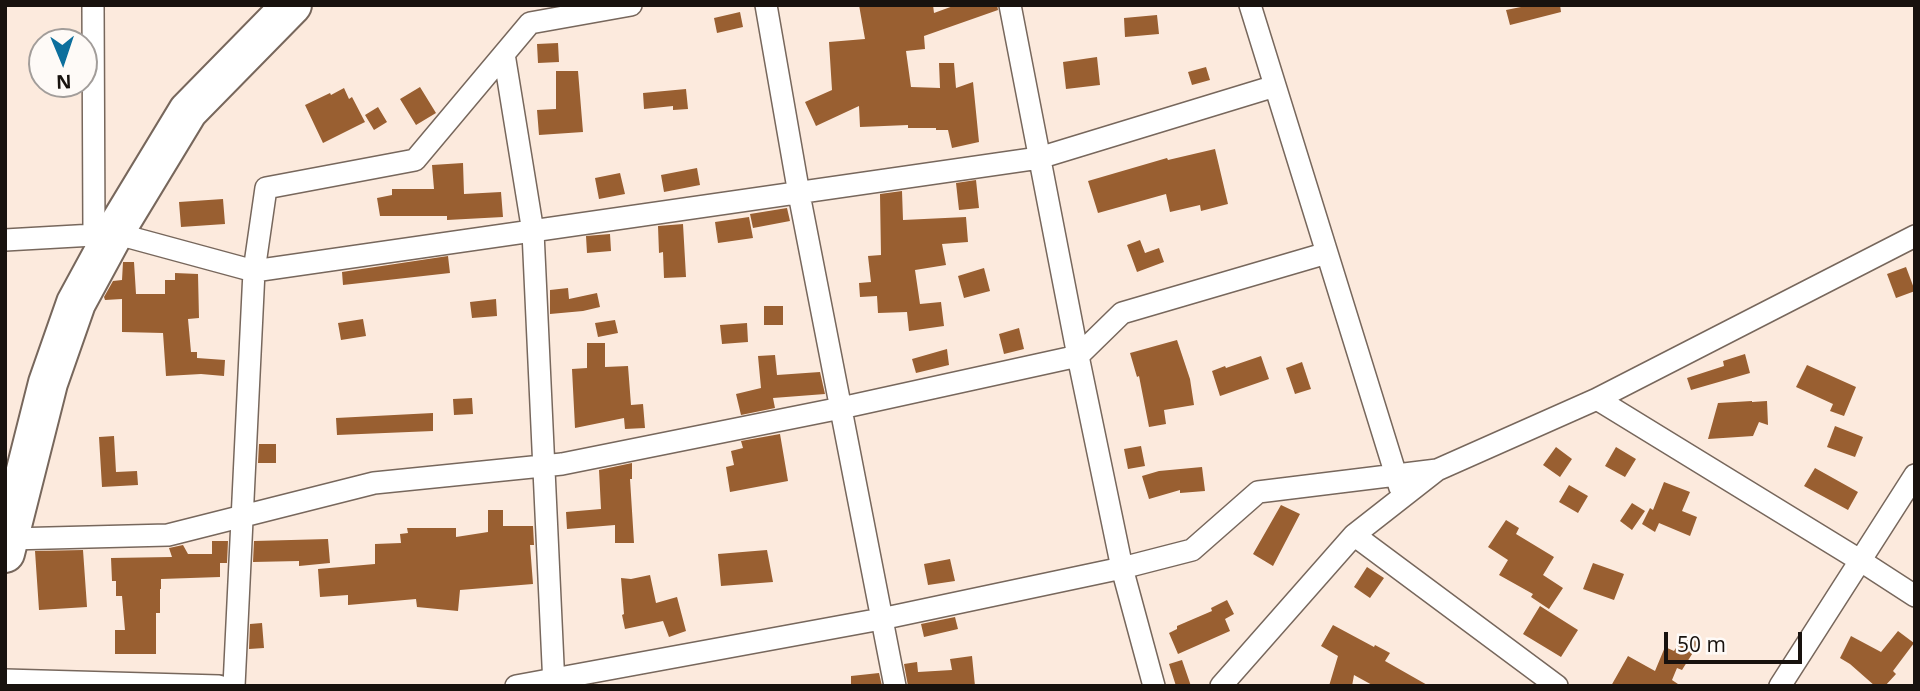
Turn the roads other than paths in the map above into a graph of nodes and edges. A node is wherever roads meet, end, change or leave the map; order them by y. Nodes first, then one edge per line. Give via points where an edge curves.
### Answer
1 (93, 5) edge
2 (292, 5) edge
3 (631, 5) edge
4 (766, 5) edge
5 (1010, 5) edge
6 (1250, 5) edge
7 (504, 54) junction
8 (1275, 86) junction
9 (1039, 158) junction
10 (799, 194) junction
11 (534, 232) junction
12 (104, 234) junction
13 (1915, 236) edge
14 (5, 240) edge
15 (1327, 253) junction
16 (254, 271) junction
17 (1078, 356) junction
18 (1597, 399) junction
19 (841, 408) junction
20 (544, 466) junction
21 (1437, 470) junction
22 (1396, 475) junction
23 (1915, 475) edge
24 (1403, 496) junction
25 (242, 516) junction
26 (1354, 535) junction
27 (8, 546) edge
28 (1861, 561) junction
29 (1122, 568) junction
30 (1915, 596) edge
31 (881, 619) junction
32 (5, 680) edge
33 (554, 682) edge
34 (219, 686) edge
35 (234, 686) edge
36 (516, 686) edge
37 (895, 686) edge
38 (1154, 686) edge
39 (1221, 686) edge
40 (1557, 686) edge
41 (1780, 686) edge

1 - 12 street
2 - 12 highway via 188,111
3 - 7 street via 530,23
4 - 10 street
5 - 9 street
6 - 8 street
7 - 11 street
7 - 16 street via 415,160 267,188
8 - 9 street
8 - 15 street
9 - 10 street
9 - 17 street
10 - 11 street
10 - 19 street
11 - 16 street
11 - 20 street
12 - 14 street
12 - 16 street
12 - 27 highway via 48,383
13 - 18 street
15 - 17 street via 1122,313
15 - 22 street
16 - 25 street
17 - 19 street
17 - 29 street
18 - 21 street
18 - 28 street
19 - 20 street
19 - 31 street
20 - 25 street via 374,483
20 - 33 street
21 - 22 street
21 - 24 street
22 - 24 street
22 - 29 street via 1258,492 1192,550
23 - 28 street
24 - 26 street
25 - 27 street via 168,535
25 - 35 street
26 - 39 street
26 - 40 street
28 - 30 street
28 - 41 street
29 - 31 street
29 - 38 street
31 - 33 street
31 - 37 street
32 - 34 street
33 - 36 street

